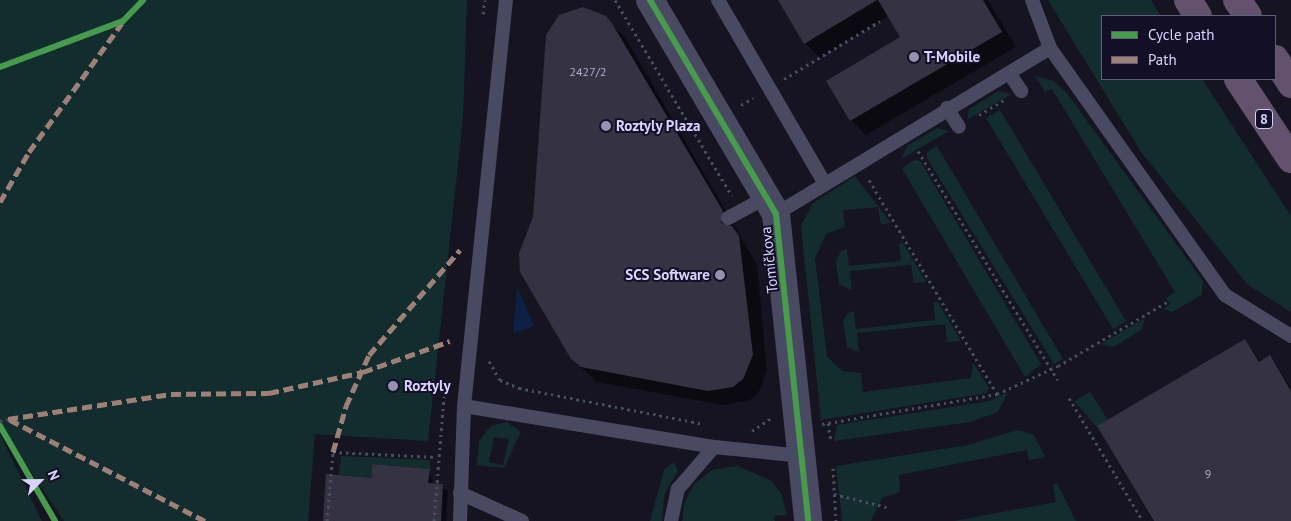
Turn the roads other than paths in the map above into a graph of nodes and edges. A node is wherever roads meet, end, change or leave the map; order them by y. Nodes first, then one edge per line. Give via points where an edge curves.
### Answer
1 (506, 0) edge
2 (650, 0) edge
3 (718, 0) edge
4 (1032, 0) edge
5 (1188, 0) edge
6 (1237, 0) edge
7 (1197, 15) edge
8 (1247, 15) edge
9 (1050, 48) junction
10 (1276, 61) edge
11 (1009, 73) junction
12 (1239, 80) edge
13 (1291, 84) edge
14 (1021, 91) dead end
15 (948, 108) junction
16 (958, 128) dead end
17 (1291, 159) edge
18 (824, 182) junction
19 (772, 205) junction
20 (734, 214) road end
21 (1291, 336) edge
22 (464, 406) junction
23 (714, 447) junction
24 (802, 456) junction
25 (460, 493) junction
26 (460, 521) edge
27 (522, 521) edge
28 (671, 521) edge
29 (808, 521) edge

1 - 22 lane
2 - 19 street, Tomíčkova
3 - 18 lane
4 - 9 lane
5 - 7 highway
6 - 8 highway
9 - 11 lane
9 - 21 lane via 1225,294
10 - 13 highway
11 - 14 lane
11 - 15 lane
12 - 17 highway, 8
15 - 16 lane
15 - 18 lane
18 - 19 lane
19 - 20 lane
19 - 24 street, Tomíčkova
22 - 23 lane
22 - 25 lane
23 - 24 lane
23 - 28 lane via 678,489
24 - 29 street, Tomíčkova
25 - 26 lane
25 - 27 lane

